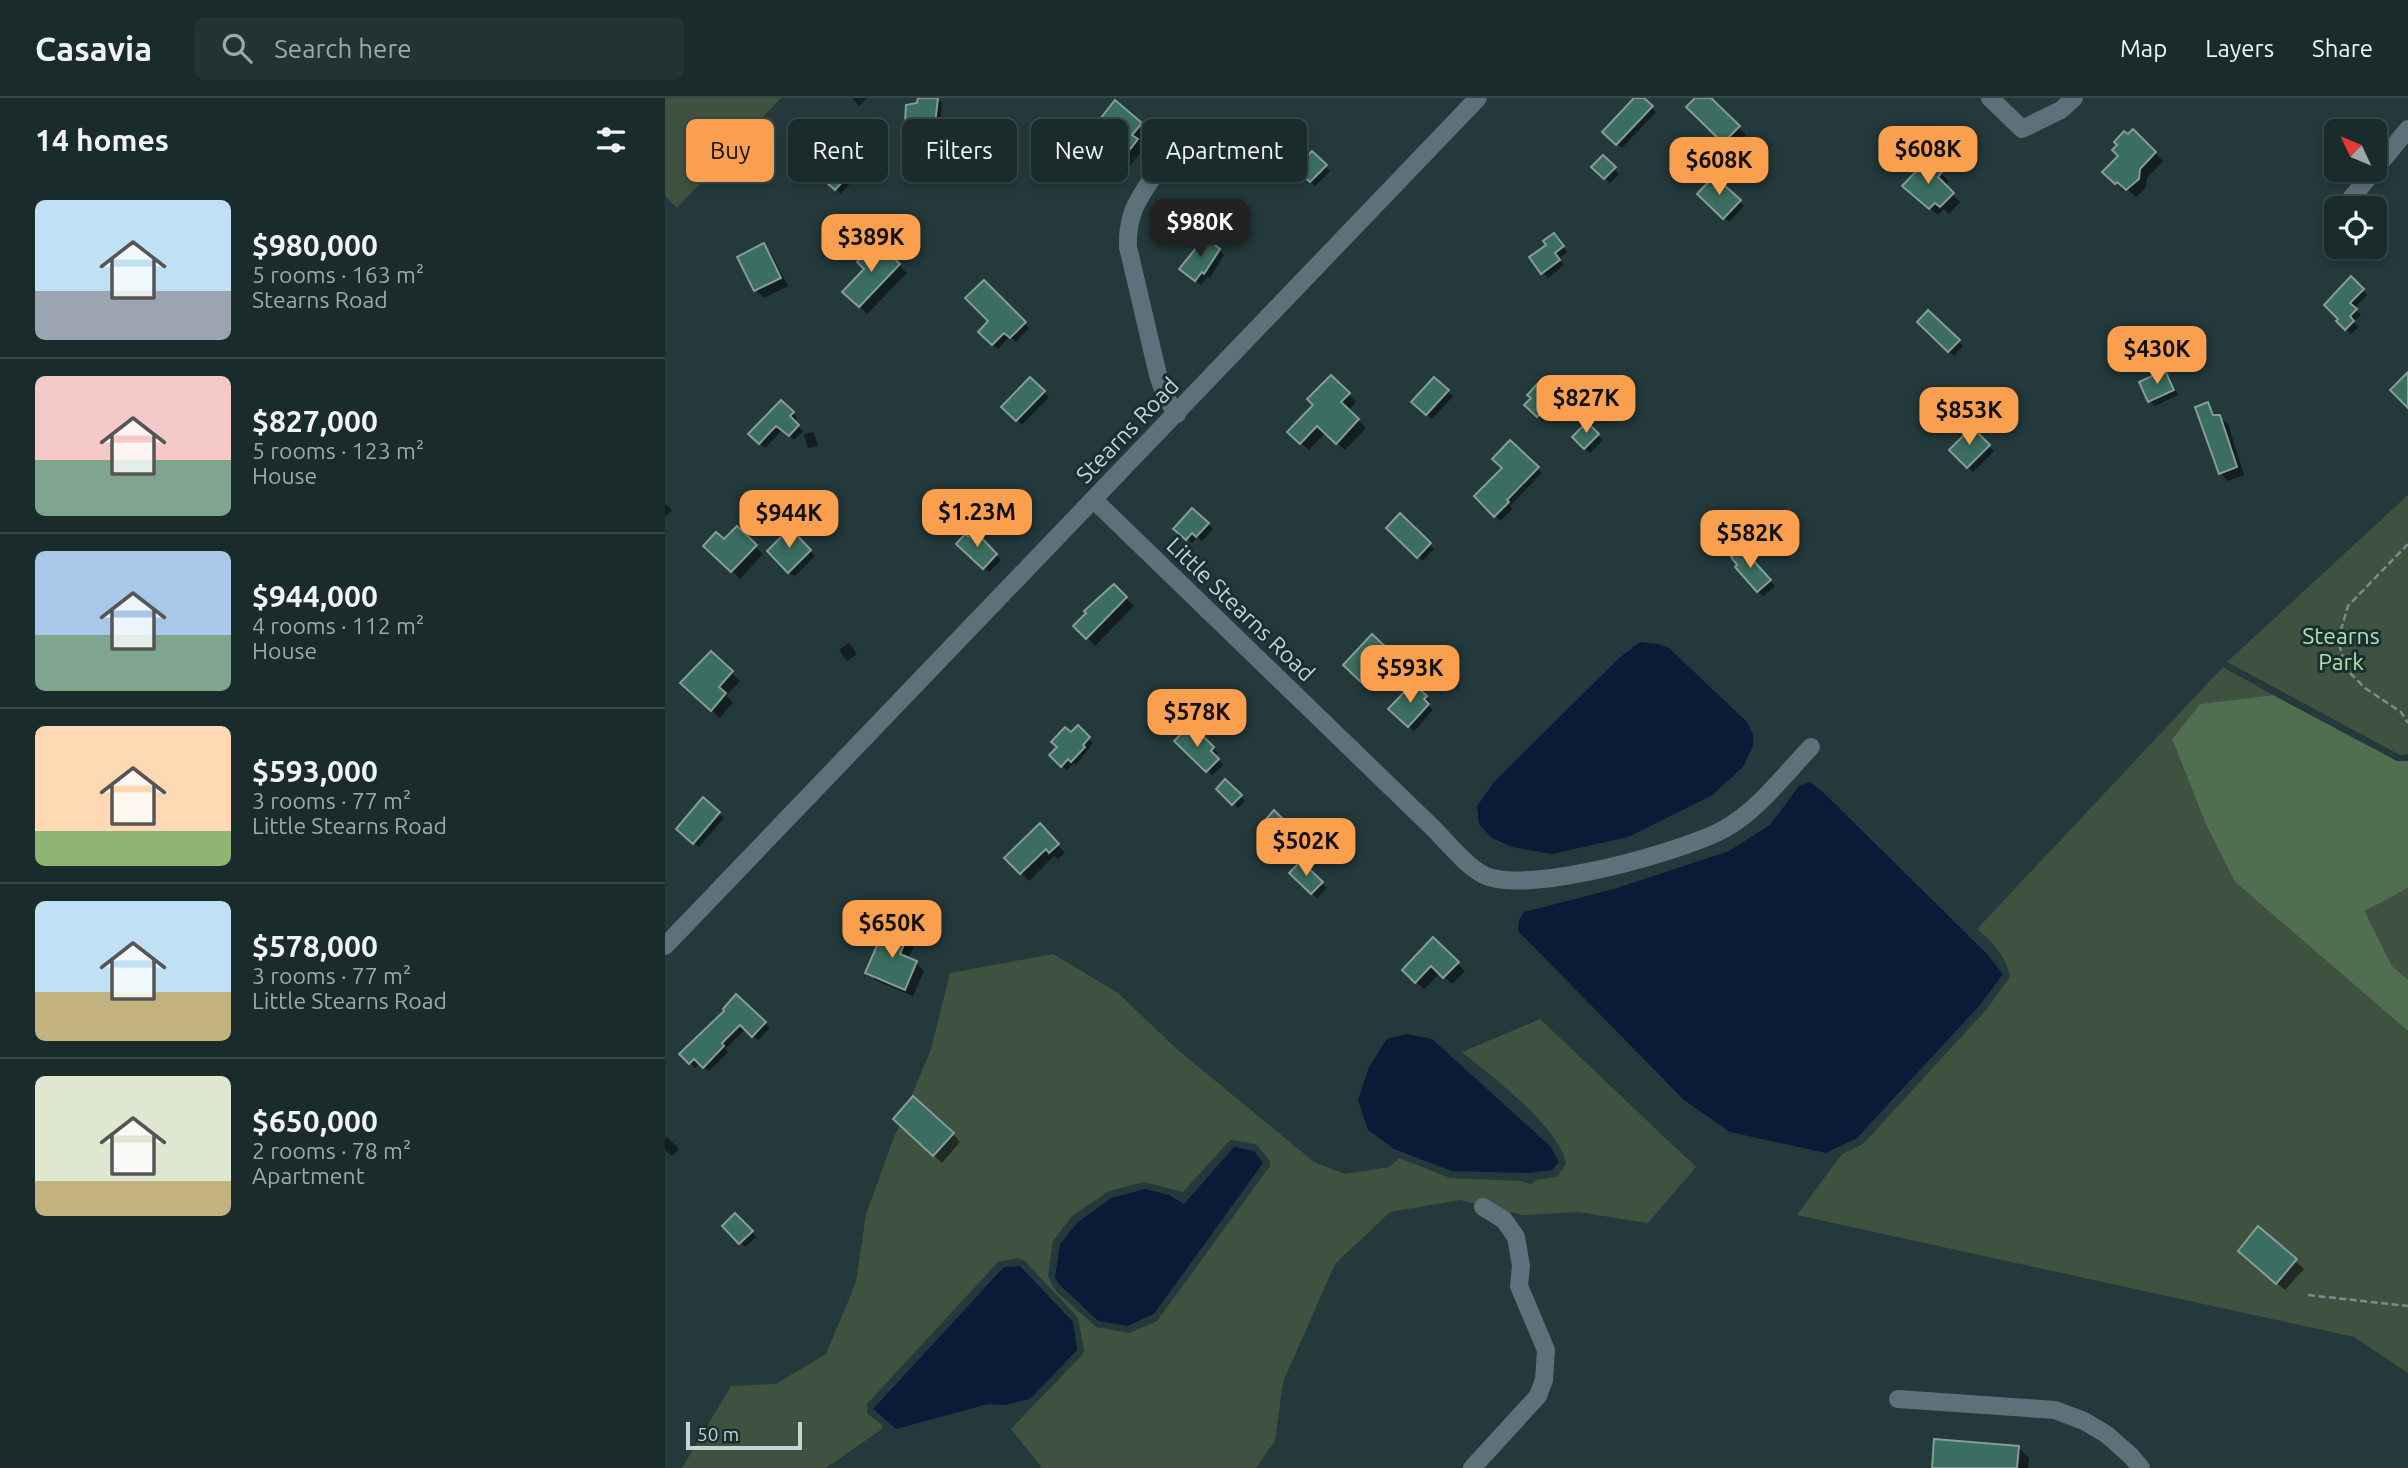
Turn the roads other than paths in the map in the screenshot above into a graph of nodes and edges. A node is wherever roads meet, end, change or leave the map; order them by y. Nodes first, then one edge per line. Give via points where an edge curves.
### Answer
1 (1478, 98) edge
2 (1990, 98) edge
3 (2074, 98) edge
4 (2408, 130) edge
5 (1150, 182) edge
6 (2353, 196) edge
7 (1177, 414) junction
8 (1094, 500) junction
9 (1811, 747) dead end
10 (665, 946) edge
11 (1483, 1207) dead end
12 (1898, 1399) dead end
13 (1472, 1468) edge
14 (2141, 1468) edge

1 - 7 street, Stearns Road
2 - 3 street via 2022,129 2061,110
4 - 6 street
5 - 7 street via 1134,205 1127,228 1128,247 1158,375
7 - 8 street, Stearns Road
8 - 9 street, Little Stearns Road via 1485,875 1523,881 1551,879 1698,841 1741,818
8 - 10 street, Stearns Road
11 - 13 street via 1504,1220 1516,1237 1519,1286 1546,1350 1538,1396
12 - 14 street via 2055,1410 2106,1434

